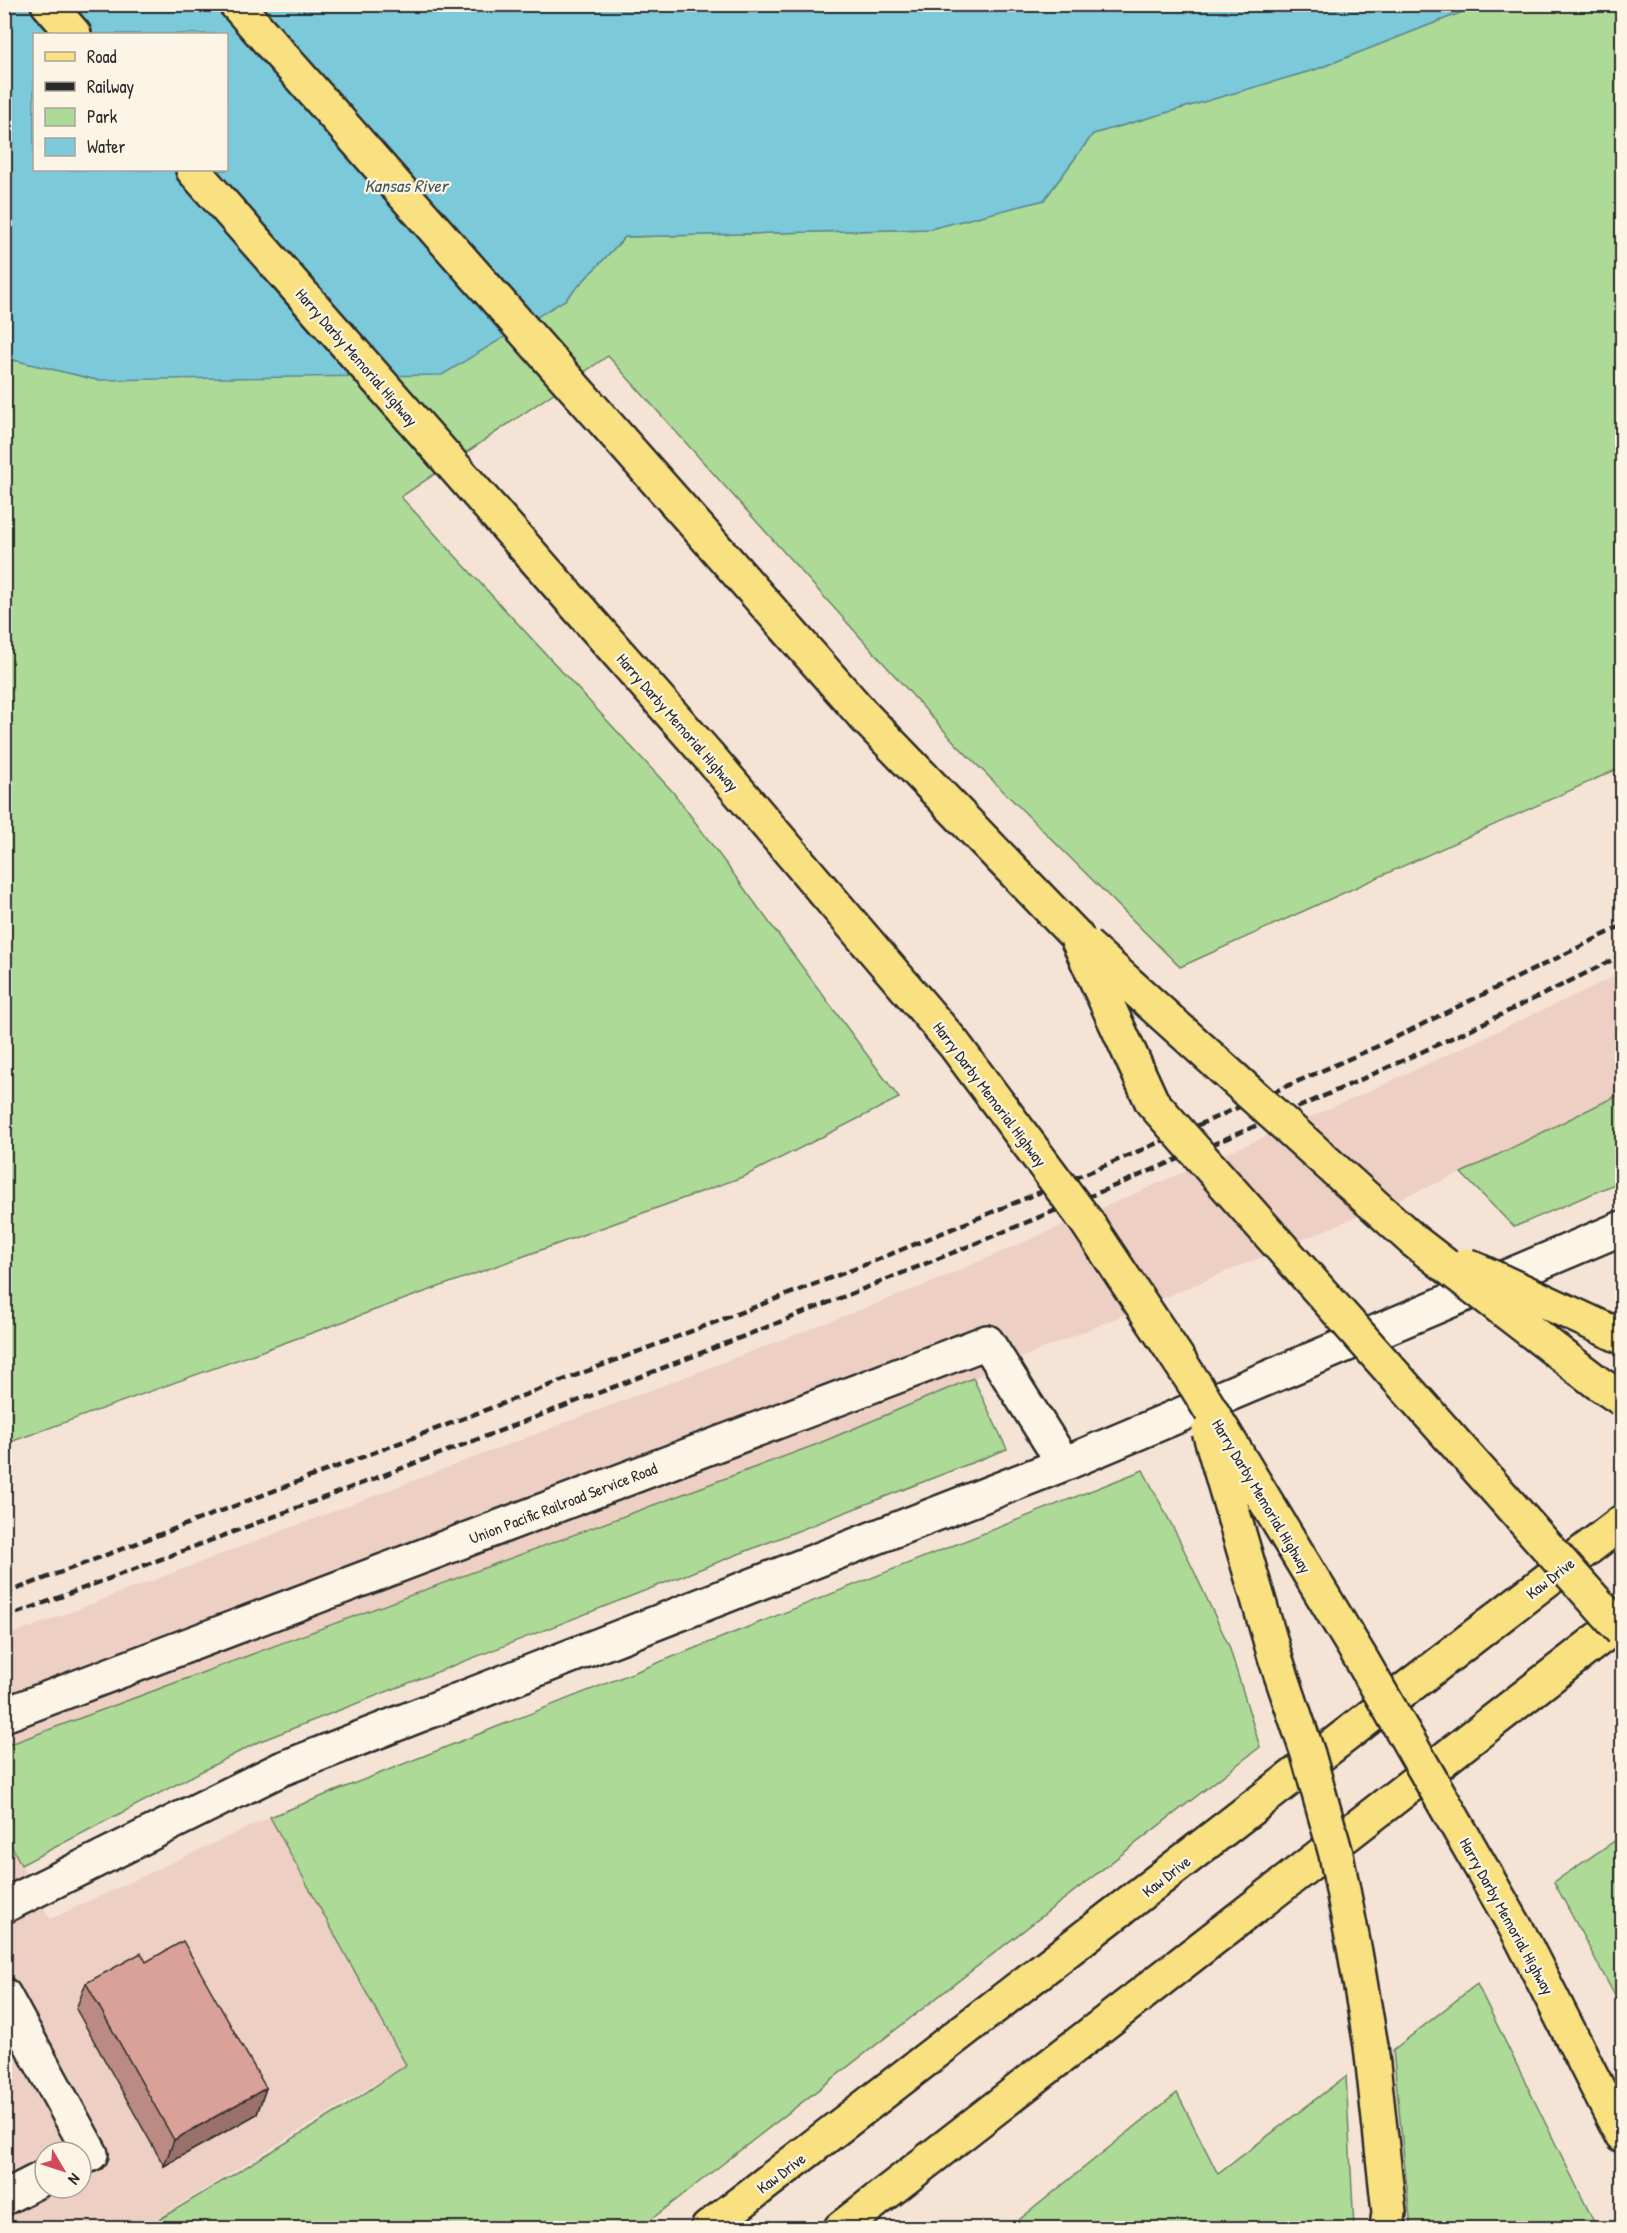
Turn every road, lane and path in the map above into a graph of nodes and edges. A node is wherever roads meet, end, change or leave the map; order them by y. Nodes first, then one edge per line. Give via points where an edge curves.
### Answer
1 (48, 4) edge
2 (236, 4) edge
3 (73, 33) edge
4 (194, 171) edge
5 (1076, 936) junction
6 (1623, 1227) edge
7 (1414, 1241) junction
8 (1623, 1336) edge
9 (1196, 1386) junction
10 (1623, 1399) edge
11 (1064, 1464) junction
12 (1623, 1522) edge
13 (1623, 1621) edge
14 (1623, 1631) edge
15 (4, 1715) edge
16 (4, 1906) edge
17 (4, 1995) edge
18 (1623, 2136) edge
19 (83, 2140) edge
20 (33, 2184) edge
21 (4, 2198) edge
22 (708, 2229) edge
23 (841, 2229) edge
24 (1387, 2229) edge

1 - 3 main road
2 - 5 main road via 864,716
4 - 9 main road, Harry Darby Memorial Highway, bridge via 704,751 954,1044 1086,1221
5 - 7 main road, bridge
5 - 14 main road, bridge via 1152,1102
6 - 11 street
7 - 8 main road, bridge
7 - 10 main road, bridge
9 - 18 main road, Harry Darby Memorial Highway, bridge via 1520,1935
9 - 24 main road, bridge via 1336,1854 1371,2046 1389,2212
11 - 15 street, Union Pacific Railroad Service Road via 987,1342
11 - 16 street via 281,1769
12 - 22 main road, Kaw Drive
13 - 23 main road
17 - 19 street
20 - 21 street

